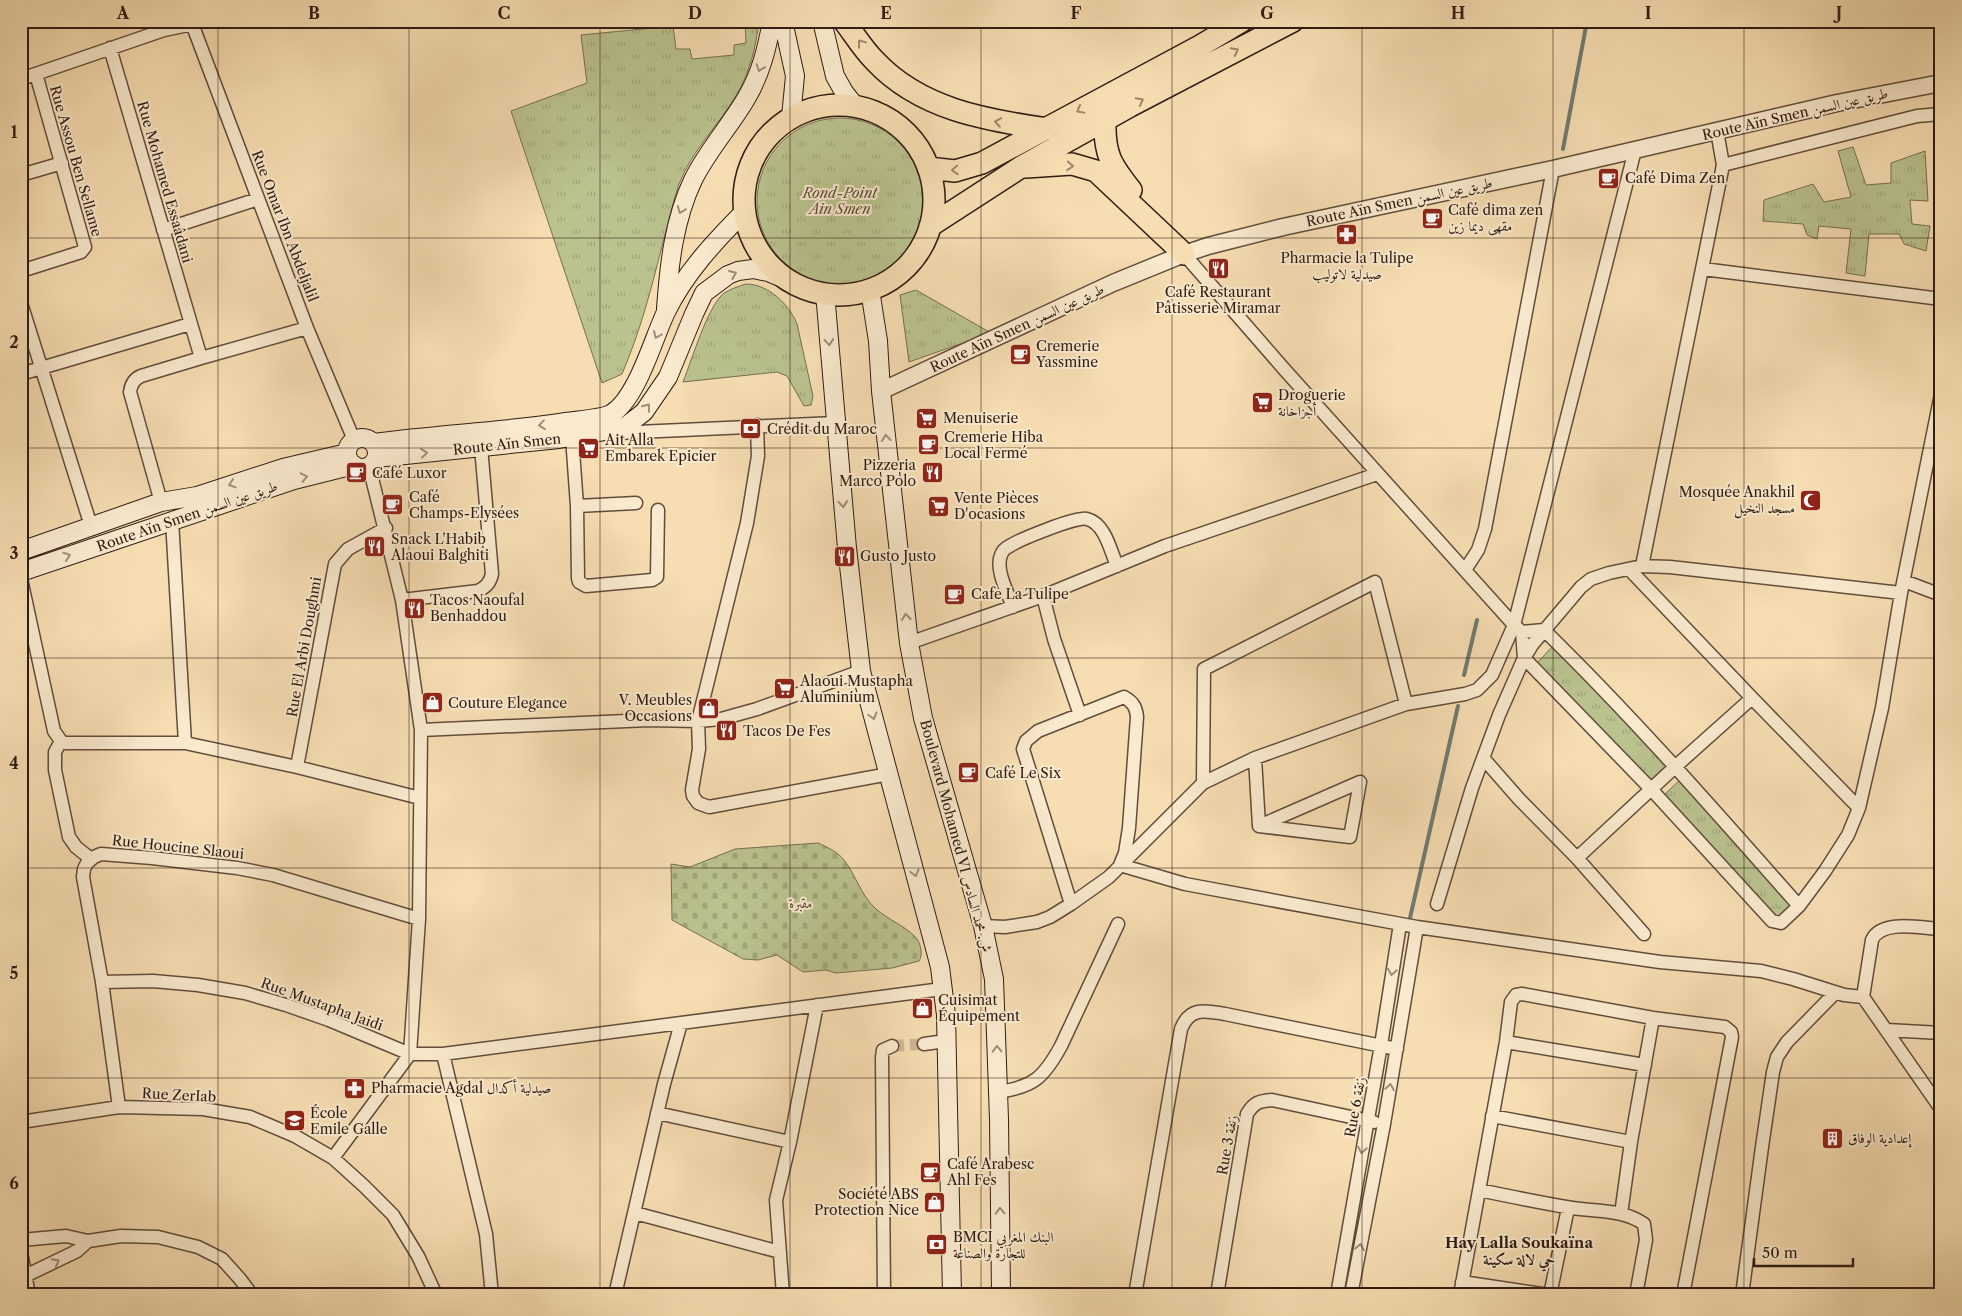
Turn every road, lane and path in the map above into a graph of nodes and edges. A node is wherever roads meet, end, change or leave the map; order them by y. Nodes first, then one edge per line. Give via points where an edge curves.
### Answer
1 (772, 21) edge
2 (783, 21) edge
3 (822, 21) edge
4 (844, 21) edge
5 (1242, 21) edge
6 (1293, 21) edge
7 (192, 22) edge
8 (110, 48) junction
9 (36, 74) junction
10 (21, 79) edge
11 (1941, 83) edge
12 (855, 106) junction
13 (1941, 114) edge
14 (791, 118) junction
15 (1105, 121) junction
16 (1047, 129) junction
17 (1717, 131) junction
18 (1635, 150) junction
19 (62, 163) junction
20 (1723, 165) junction
21 (1021, 167) junction
22 (928, 168) junction
23 (1553, 169) junction
24 (21, 176) edge
25 (258, 199) junction
26 (745, 211) junction
27 (930, 226) junction
28 (163, 230) junction
29 (1184, 254) junction
30 (1703, 269) junction
31 (21, 271) edge
32 (790, 281) junction
33 (870, 290) junction
34 (825, 294) junction
35 (1941, 299) edge
36 (21, 304) edge
37 (666, 312) junction
38 (190, 324) junction
39 (307, 328) junction
40 (201, 358) junction
41 (41, 368) junction
42 (21, 374) edge
43 (881, 391) junction
44 (1941, 394) edge
45 (835, 423) junction
46 (757, 425) junction
47 (580, 435) junction
48 (480, 447) junction
49 (362, 454) junction
50 (1377, 474) junction
51 (161, 502) junction
52 (636, 503) dead end
53 (577, 506) junction
54 (658, 510) dead end
55 (172, 520) junction
56 (91, 526) junction
57 (386, 528) junction
58 (21, 551) edge
59 (1117, 566) junction
60 (1636, 567) junction
61 (1465, 570) junction
62 (21, 572) edge
63 (21, 579) edge
64 (1903, 587) junction
65 (1941, 595) edge
66 (1042, 596) junction
67 (402, 600) junction
68 (1013, 607) junction
69 (1518, 628) junction
70 (1544, 630) junction
71 (909, 643) junction
72 (1524, 658) junction
73 (861, 671) junction
74 (1752, 698) junction
75 (1406, 704) junction
76 (1080, 714) junction
77 (698, 722) junction
78 (420, 730) junction
79 (63, 742) junction
80 (185, 743) junction
81 (1255, 758) junction
82 (1484, 759) junction
83 (1676, 766) junction
84 (297, 767) junction
85 (889, 774) junction
86 (1203, 783) junction
87 (1651, 789) junction
88 (420, 798) junction
89 (1859, 808) junction
90 (1259, 826) junction
91 (1577, 858) junction
92 (91, 859) junction
93 (1120, 865) junction
94 (1071, 904) junction
95 (1437, 904) dead end
96 (1799, 906) junction
97 (419, 919) junction
98 (1118, 924) dead end
99 (1400, 924) junction
100 (983, 926) junction
101 (1417, 928) junction
102 (1941, 929) edge
103 (1644, 934) dead end
104 (102, 982) junction
105 (942, 989) junction
106 (1835, 993) junction
107 (1863, 997) junction
108 (817, 1005) junction
109 (1653, 1018) junction
110 (681, 1023) junction
111 (1887, 1030) junction
112 (1941, 1033) edge
113 (946, 1042) junction
114 (1506, 1042) junction
115 (924, 1044) tunnel mouth
116 (1381, 1044) junction
117 (892, 1046) dead end
118 (1397, 1049) junction
119 (410, 1054) junction
120 (442, 1054) junction
121 (1645, 1065) junction
122 (998, 1092) junction
123 (119, 1107) junction
124 (1941, 1108) edge
125 (658, 1113) junction
126 (1492, 1116) junction
127 (1367, 1120) junction
128 (21, 1122) edge
129 (1384, 1124) junction
130 (790, 1142) junction
131 (1631, 1142) junction
132 (333, 1158) junction
133 (1479, 1190) junction
134 (1568, 1208) junction
135 (635, 1213) junction
136 (1621, 1214) junction
137 (21, 1240) edge
138 (88, 1241) junction
139 (21, 1252) edge
140 (780, 1252) junction
141 (24, 1277) edge
142 (1461, 1288) edge
143 (29, 1295) edge
144 (252, 1295) edge
145 (436, 1295) edge
146 (492, 1295) edge
147 (615, 1295) edge
148 (783, 1295) edge
149 (884, 1295) edge
150 (952, 1295) edge
151 (1001, 1295) edge
152 (1135, 1295) edge
153 (1217, 1295) edge
154 (1337, 1295) edge
155 (1351, 1295) edge
156 (1549, 1295) edge
157 (1636, 1295) edge
158 (1683, 1295) edge
159 (1742, 1295) edge

1 -> 37 main road via 759,73 693,179 677,222
2 - 14 main road via 795,76
3 - 12 main road via 835,76
16 -> 4 highway via 989,120 950,109 908,88 875,62
5 -> 16 highway
15 -> 6 highway
7 - 8 street
7 - 25 street, Rue Omar Ibn Abdeljalil
8 - 9 street
8 - 28 street, Rue Mohamed Essaâdani
9 - 10 street
9 - 19 street, Rue Assou Ben Sellame
11 - 17 street, Route Aïn Smen طريق عين السمن
12 - 14 highway via 824,106
12 - 22 highway via 881,115 900,127 916,144
13 - 20 street via 1917,116
14 - 26 highway via 771,133 752,160 745,185
15 - 21 highway
15 - 29 highway via 1105,144 1116,171
16 -> 22 highway via 969,168 955,171
17 - 18 street, Route Aïn Smen طريق عين السمن
17 - 20 street
18 - 23 street, Route Aïn Smen طريق عين السمن
18 - 69 street
19 - 24 street
19 - 31 street, Rue Assou Ben Sellame via 85,247 81,252
20 - 30 street
21 - 27 highway
21 -> 29 highway via 1072,164 1096,171
22 - 27 highway via 934,195
23 - 29 street, Route Aïn Smen طريق عين السمن via 1283,227
23 - 61 street via 1485,529 1478,550
25 - 28 street
25 - 39 street, Rue Omar Ibn Abdeljalil
26 - 32 highway via 758,249 772,267
26 - 37 main road, Route Aïn Smen via 692,269
27 - 33 highway via 922,246 908,266
28 - 38 street, Rue Mohamed Essaâdani
29 - 43 street, Route Aïn Smen طريق عين السمن via 1088,294
29 - 50 street
30 - 35 street
30 - 60 street
32 - 34 highway
47 -> 32 main road, Route Aïn Smen via 626,426 644,412 668,377 704,292 718,281 738,271 752,269
33 - 34 highway
33 - 43 main road, Boulevard Mohamed VI ش. محمد السادس
34 -> 45 main road
36 - 41 street
37 -> 49 main road, Route Aïn Smen via 642,371 624,403 610,414
38 - 40 street, Rue Mohamed Essaâdani
38 - 41 street
39 - 40 street
39 - 49 street, Rue Omar Ibn Abdeljalil
40 - 51 street via 136,378 130,387
41 - 42 street
41 - 56 street
71 -> 43 main road, Boulevard Mohamed VI ش. محمد السادس
44 - 64 street
45 - 46 street
45 -> 73 main road
46 - 47 street
46 - 77 street via 758,456 749,513
47 - 48 main road, Route Aïn Smen
47 - 53 street
49 -> 48 main road, Route Aïn Smen
48 - 67 street via 492,574 490,581 478,591
49 -> 51 main road, Route Aïn Smen طريق عين السمن via 284,468 196,496
55 -> 49 main road, Route Aïn Smen طريق عين السمن
49 - 57 street, Rue Omar Ibn Abdeljalil
50 - 59 street via 1165,546
50 - 61 street
51 - 56 main road, Route Aïn Smen طريق عين السمن
52 - 53 street
53 - 54 street via 578,578 586,586 657,577
62 -> 55 main road, Route Aïn Smen طريق عين السمن
55 - 80 street
56 - 58 main road, Route Aïn Smen طريق عين السمن
57 - 67 street, Rue Omar Ibn Abdeljalil
57 - 84 street, Rue El Arbi Doughmi via 348,549 336,564
59 - 66 street
59 - 68 street via 1103,531 1086,518 1024,539 1001,553 1000,569
60 - 64 street via 1670,567
60 - 70 street via 1586,583
60 - 74 street
61 - 69 street
63 - 79 street via 54,731
64 - 65 street
64 - 89 street via 1882,708
66 - 68 street
66 - 76 street
67 - 78 street, Rue Omar Ibn Abdeljalil
68 - 71 street
69 - 70 street
69 - 72 street
69 - 75 street via 1492,675 1482,686 1465,694
70 - 72 street
70 - 83 street
71 - 100 main road, Boulevard Mohamed VI ش. محمد السادس via 923,718
72 - 82 street
72 - 87 street
73 - 77 street via 757,709
73 -> 85 main road
74 - 83 street
74 - 89 street
75 - 81 street
75 - 86 street via 1375,582 1204,669
76 - 93 street via 1124,697 1136,708 1129,828
76 - 94 street via 1038,732 1026,741 1023,749
77 - 78 street via 648,720
77 - 85 street via 699,749 692,796 698,803 709,807
78 - 88 street, Rue Omar Ibn Abdeljalil
79 - 80 street
79 - 92 street via 55,752 55,770 69,837
80 - 84 street
81 - 86 street
81 - 90 street
82 - 91 street
82 - 95 street
83 - 87 street
83 - 96 street
84 - 88 street
85 -> 105 main road via 940,968
86 - 93 street
87 - 91 street
87 - 96 street via 1772,921 1780,923
88 - 97 street, Rue Omar Ibn Abdeljalil
89 - 96 street via 1848,835
90 - 90 street via 1350,837 1360,782 1351,786
91 - 103 street
92 - 97 street, Rue Houcine Slaoui via 103,854 254,871
92 - 104 street via 83,877
93 - 94 street via 1109,877
93 - 99 street via 1185,884
94 - 100 street via 1037,922 1005,927
97 - 119 street, Rue Omar Ibn Abdeljalil
98 - 122 street via 1050,1065 1029,1084
99 - 101 street
99 -> 116 street, Rue 6 زنقة
122 -> 100 main road, Boulevard Mohamed VI ش. محمد السادس via 994,979
101 - 106 street via 1660,962 1760,971
101 - 118 street
102 - 107 street via 1893,927 1877,933 1872,940
104 - 119 street, Rue Mustapha Jaidi via 153,981 245,993 329,1020
104 - 123 street
105 - 108 street
105 - 113 main road
106 - 107 street
106 - 159 street via 1777,1056
107 - 111 street
108 - 110 street
108 - 130 street
109 - 114 street via 1522,994 1516,995 1511,1002
109 - 121 street
109 - 158 street via 1725,1027 1732,1037
110 - 120 street
110 - 125 street
111 - 112 street
111 - 124 street
113 - 115 street
113 - 150 main road
114 - 121 street
114 - 126 street
116 - 118 street
116 - 127 street, Rue 6 زنقة
116 - 152 street via 1203,1011 1193,1012 1184,1021
117 - 149 street via 883,1050 882,1057
129 -> 118 street
119 - 120 street
119 - 132 street
120 - 146 street via 486,1234
121 - 131 street
151 -> 122 main road, Boulevard Mohamed VI ش. محمد السادس
123 - 128 street, Rue ZerIab
123 - 132 street, Rue ZerIab via 203,1109 250,1117 295,1136
125 - 130 street
125 - 135 street
126 - 131 street
126 - 133 street
127 - 129 street, Rue 3 زنقة
127 - 153 street, Rue 3 زنقة via 1272,1100 1258,1101 1251,1106 1247,1114
127 -> 154 street, Rue 6 زنقة
155 -> 129 street
130 - 140 street via 776,1200
131 - 136 street
132 - 145 street, Rue ZerIab via 393,1216 418,1256
133 - 134 street
133 - 142 street
134 - 136 street
134 - 156 street
135 - 140 street
135 - 147 street
136 - 157 street via 1644,1224 1646,1233
137 - 138 street via 66,1236
141 -> 138 street via 77,1251
138 - 144 street via 120,1236 158,1237 198,1246 222,1259
139 - 141 street
140 - 148 street
141 - 143 street
142 - 156 street

